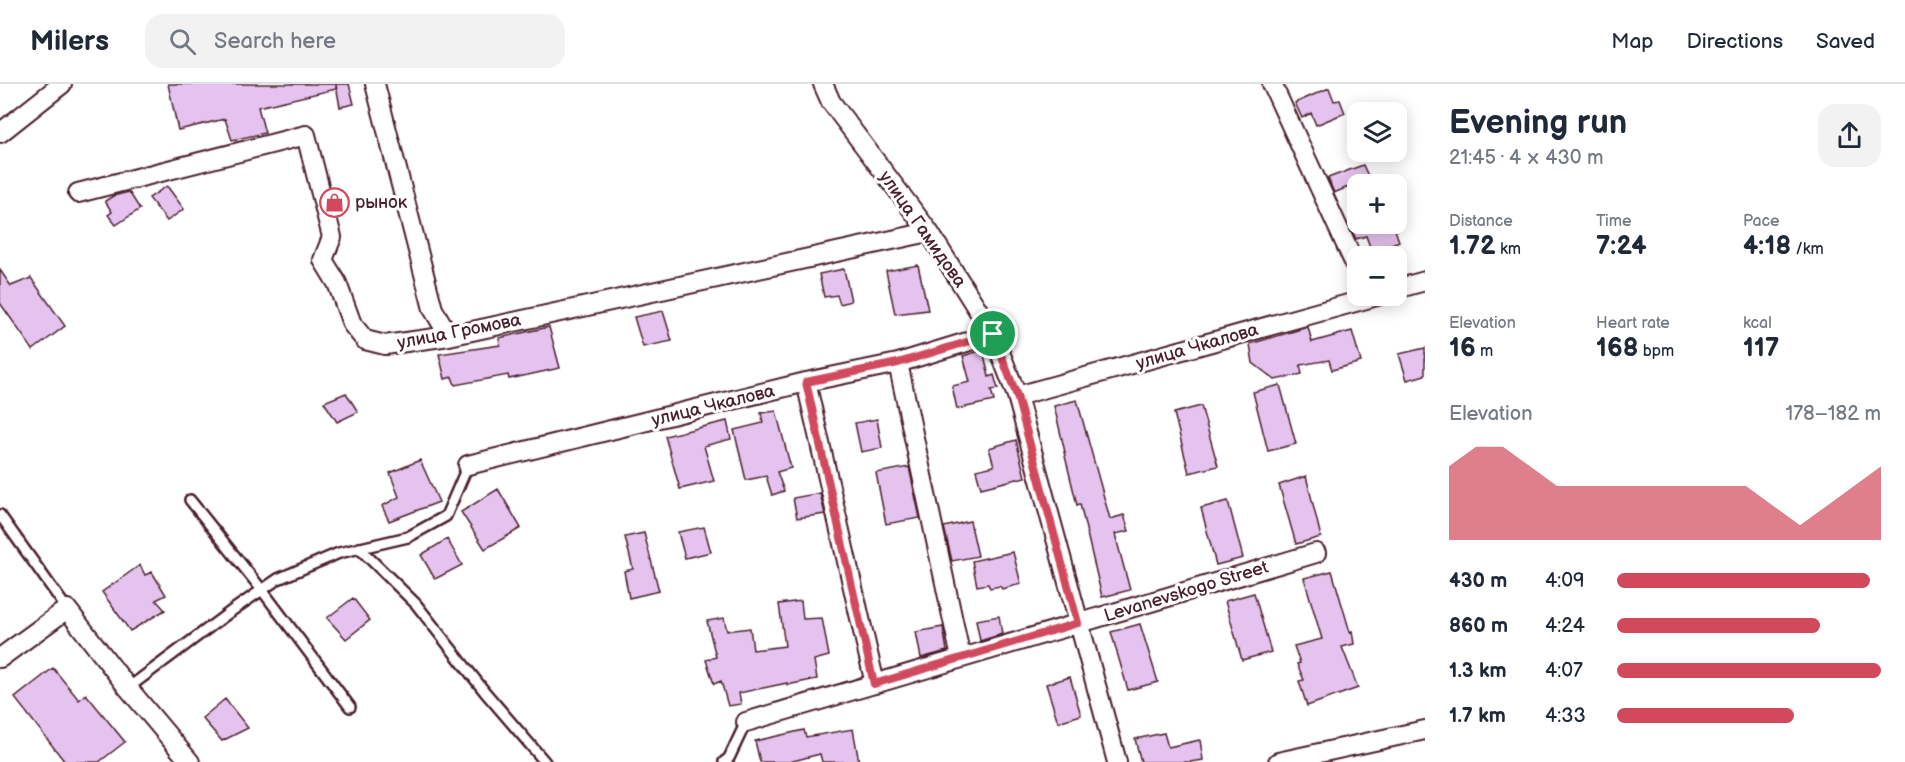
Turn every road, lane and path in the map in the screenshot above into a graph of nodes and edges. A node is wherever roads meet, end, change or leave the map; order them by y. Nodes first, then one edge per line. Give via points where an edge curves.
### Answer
1 (62, 84) edge
2 (375, 84) edge
3 (823, 84) edge
4 (1272, 84) edge
5 (0, 133) edge
6 (78, 193) dead end
7 (929, 232) junction
8 (1347, 247) edge
9 (1425, 281) edge
10 (1407, 286) edge
11 (1347, 303) edge
12 (993, 334) junction
13 (449, 336) junction
14 (898, 363) junction
15 (806, 382) junction
16 (1017, 396) junction
17 (468, 465) joint
18 (190, 500) dead end
19 (0, 515) edge
20 (359, 548) junction
21 (1316, 553) dead end
22 (262, 590) junction
23 (67, 609) junction
24 (1078, 623) junction
25 (0, 658) edge
26 (961, 658) junction
27 (874, 684) junction
28 (128, 688) junction
29 (350, 707) dead end
30 (746, 722) joint
31 (1425, 730) edge
32 (190, 762) edge
33 (545, 762) edge
34 (724, 762) edge
35 (1117, 762) edge
36 (1278, 762) edge

1 - 5 street
2 - 13 street via 433,309
3 - 7 street, улица Гамидова via 831,102
4 - 8 street
6 - 13 street, улица Громова via 306,135 332,237 323,260 352,324 365,340 385,345
7 - 12 street, улица Гамидова
7 - 13 street, улица Громова
9 - 10 street
11 - 16 street, улица Чкалова
12 - 14 street, улица Чкалова
12 - 16 street, улица Гамидова
14 - 15 street, улица Чкалова
14 - 26 street
15 - 17 street, улица Чкалова
15 - 27 street
16 - 24 street, улица Гамидова
17 - 20 lane via 446,516 408,537
18 - 22 lane
19 - 23 lane
20 - 22 lane via 278,579
20 - 33 lane via 416,604
21 - 24 street, Levanevskogo Street
22 - 28 lane
22 - 29 lane
23 - 25 street
23 - 28 street
24 - 26 street, Levanevskogo Street
24 - 35 street, улица Гамидова
26 - 27 street, Levanevskogo Street
27 - 30 street, Levanevskogo Street
28 - 32 street
30 - 34 lane
31 - 36 street

